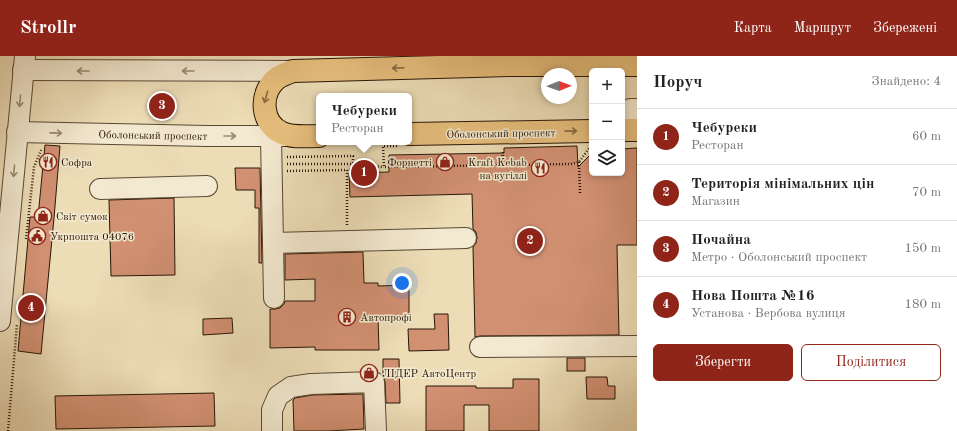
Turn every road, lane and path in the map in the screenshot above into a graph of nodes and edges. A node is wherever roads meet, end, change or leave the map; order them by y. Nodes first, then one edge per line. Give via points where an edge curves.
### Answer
1 (24, 63) edge
2 (224, 64) edge
3 (637, 65) edge
4 (293, 71) junction
5 (637, 109) edge
6 (625, 113) edge
7 (625, 130) edge
8 (637, 130) edge
9 (589, 131) edge
10 (17, 132) junction
11 (412, 134) edge
12 (316, 137) edge
13 (44, 143) dead end
14 (503, 143) dead end
15 (383, 146) dead end
16 (589, 149) edge
17 (280, 153) junction
18 (579, 162) junction
19 (353, 164) junction
20 (502, 165) junction
21 (384, 167) junction
22 (347, 170) junction
23 (207, 186) dead end
24 (100, 190) dead end
25 (580, 193) dead end
26 (466, 238) dead end
27 (346, 241) junction
28 (273, 243) junction
29 (25, 244) dead end
30 (274, 298) dead end
31 (9, 322) edge
32 (637, 346) edge
33 (480, 347) dead end
34 (8, 431) edge
35 (272, 431) edge
36 (376, 431) edge

2 -> 1 street, Оболонський проспект
1 -> 10 street
2 - 4 street, Оболонський проспект
3 -> 4 main road, Оболонський проспект via 512,65
4 -> 17 main road, Оболонський проспект via 276,79 270,86 264,103 268,120 281,133
5 - 6 street via 630,109
7 - 8 main road
11 -> 9 main road, Оболонський проспект
10 -> 17 street, Оболонський проспект via 163,136
10 -> 31 street
12 - 17 main road, Оболонський проспект
13 - 29 path via 34,167
14 - 20 path
15 - 21 path
16 - 18 path
17 - 19 path
17 - 19 path via 282,157 353,156
17 - 22 path
17 - 28 street
18 - 20 path
18 - 25 path
19 - 21 path
19 - 22 path via 353,170
20 - 21 path
22 - 27 path
23 - 24 street
26 - 27 street
27 - 28 street
28 - 30 street
31 - 34 path
32 - 33 street
35 - 36 street via 272,410 278,396 291,387 374,382

